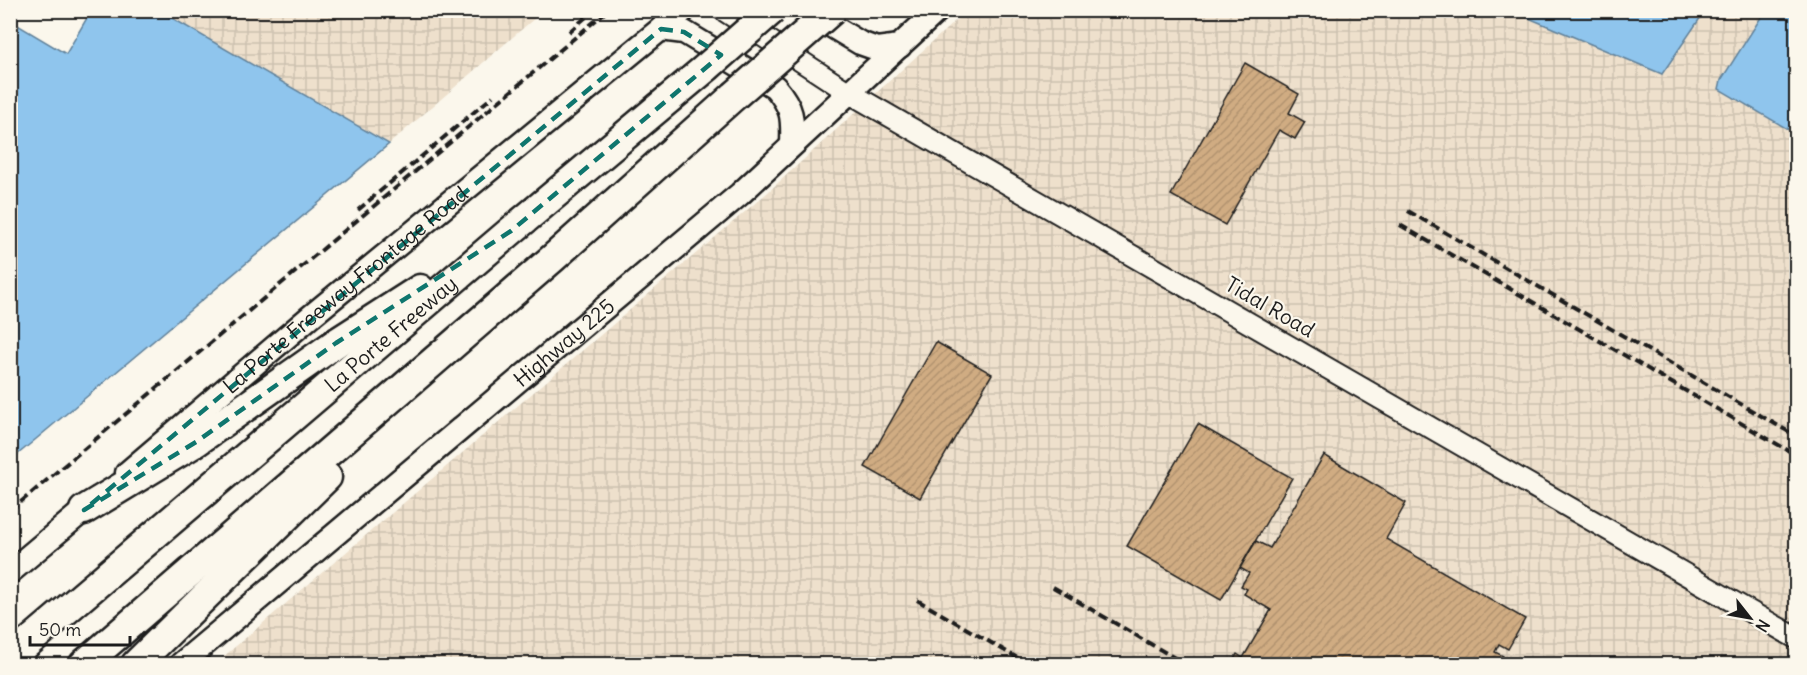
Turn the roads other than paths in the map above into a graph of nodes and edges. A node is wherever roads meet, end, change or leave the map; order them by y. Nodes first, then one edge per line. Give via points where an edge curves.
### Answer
1 (684, 10) edge
2 (723, 10) edge
3 (772, 10) edge
4 (806, 10) edge
5 (832, 10) edge
6 (938, 10) edge
7 (661, 29) junction
8 (900, 46) junction
9 (848, 92) junction
10 (792, 145) junction
11 (511, 231) junction
12 (553, 258) junction
13 (84, 510) junction
14 (10, 572) edge
15 (1797, 638) edge
16 (10, 658) edge
17 (84, 664) edge
18 (136, 664) edge
19 (181, 664) edge

1 - 7 main road, La Porte Freeway Frontage Road
2 - 9 street, Tidal Road
3 - 11 highway, La Porte Freeway, bridge
4 - 8 main road via 861,43 877,49
5 - 12 highway, bridge
6 - 8 main road, Highway 225
7 - 10 main road via 684,33 775,87 794,118
7 - 13 main road, La Porte Freeway Frontage Road via 310,317
8 - 9 main road, Highway 225
9 - 10 main road, Highway 225
9 - 15 street, Tidal Road
10 - 19 main road, Highway 225 via 740,194
11 - 13 highway via 336,343 196,442
11 - 16 highway, La Porte Freeway
12 - 17 highway
12 - 18 highway
13 - 14 main road, La Porte Freeway Frontage Road

